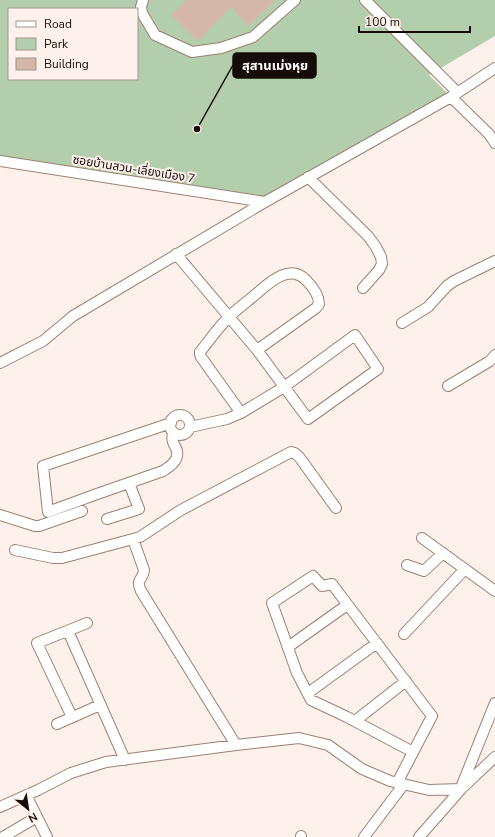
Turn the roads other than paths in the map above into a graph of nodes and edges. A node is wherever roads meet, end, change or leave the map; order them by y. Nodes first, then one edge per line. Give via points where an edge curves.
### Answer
1 (143, 0) edge
2 (295, 0) edge
3 (365, 0) edge
4 (495, 68) edge
5 (454, 94) junction
6 (495, 144) edge
7 (0, 162) edge
8 (308, 177) junction
9 (265, 202) junction
10 (176, 254) junction
11 (495, 261) edge
12 (363, 288) dead end
13 (229, 317) junction
14 (402, 323) dead end
15 (257, 350) junction
16 (495, 355) edge
17 (0, 363) edge
18 (448, 386) dead end
19 (284, 387) junction
20 (242, 413) junction
21 (172, 428) junction
22 (190, 428) junction
23 (129, 483) junction
24 (336, 508) dead end
25 (82, 511) dead end
26 (0, 515) edge
27 (107, 519) dead end
28 (422, 538) dead end
29 (133, 539) junction
30 (15, 550) dead end
31 (443, 553) junction
32 (407, 565) dead end
33 (465, 569) junction
34 (495, 591) edge
35 (348, 605) junction
36 (87, 623) dead end
37 (68, 631) junction
38 (404, 634) dead end
39 (376, 643) junction
40 (288, 647) junction
41 (406, 681) junction
42 (308, 693) junction
43 (495, 704) edge
44 (100, 705) junction
45 (72, 717) junction
46 (355, 721) junction
47 (57, 724) dead end
48 (236, 745) junction
49 (413, 752) junction
50 (495, 757) edge
51 (125, 760) junction
52 (400, 784) junction
53 (461, 789) junction
54 (26, 796) junction
55 (0, 806) edge
56 (37, 817) junction
57 (3, 837) edge
58 (47, 837) edge
59 (364, 837) edge
60 (419, 837) edge

1 - 2 street via 142,13 155,34 192,52 221,48 253,37
3 - 5 street
4 - 5 street
5 - 6 street
5 - 8 street
7 - 9 street, ซอยบ้านสวน-เลี่ยงเมือง 7
8 - 9 street
8 - 12 street via 368,236 379,252 382,264
9 - 10 street
10 - 13 street
10 - 17 street via 72,316 43,341
11 - 14 street via 450,284 428,307
13 - 15 street
13 - 15 street via 279,276 300,275 311,285 319,301 316,308
13 - 20 street via 200,354
15 - 19 street
16 - 18 street via 490,361
19 - 19 street via 308,419 378,369 355,336
19 - 20 street
20 - 22 street
21 - 22 street via 178,435 187,433
21 - 22 street via 174,418 181,416 187,418
21 - 23 street via 172,442 177,452 173,464 162,471
21 - 23 street via 43,466 48,512
23 - 27 street via 139,509
24 - 29 street via 296,453 291,452 181,510 147,533
25 - 26 street via 39,526
28 - 31 street
29 - 30 street via 57,558
29 - 48 street via 144,570 139,581 141,591
31 - 32 street via 424,571
31 - 33 street
33 - 34 street
33 - 38 street
35 - 39 street
35 - 40 street
35 - 40 street via 332,584 322,586 312,576 272,603
36 - 37 street
37 - 44 street
37 - 45 street via 38,643
39 - 41 street
39 - 42 street
40 - 42 street via 297,673
41 - 46 street
41 - 49 street via 432,716
42 - 46 street via 311,700
43 - 53 street
44 - 45 street
44 - 51 street
45 - 47 street
46 - 49 street
48 - 51 street
48 - 52 street via 299,738 328,745 362,769
49 - 52 street
50 - 53 street
51 - 54 street via 106,762 71,773
52 - 53 street via 429,790
52 - 59 street
53 - 60 street
54 - 55 street
54 - 56 street
56 - 57 street
56 - 58 street

